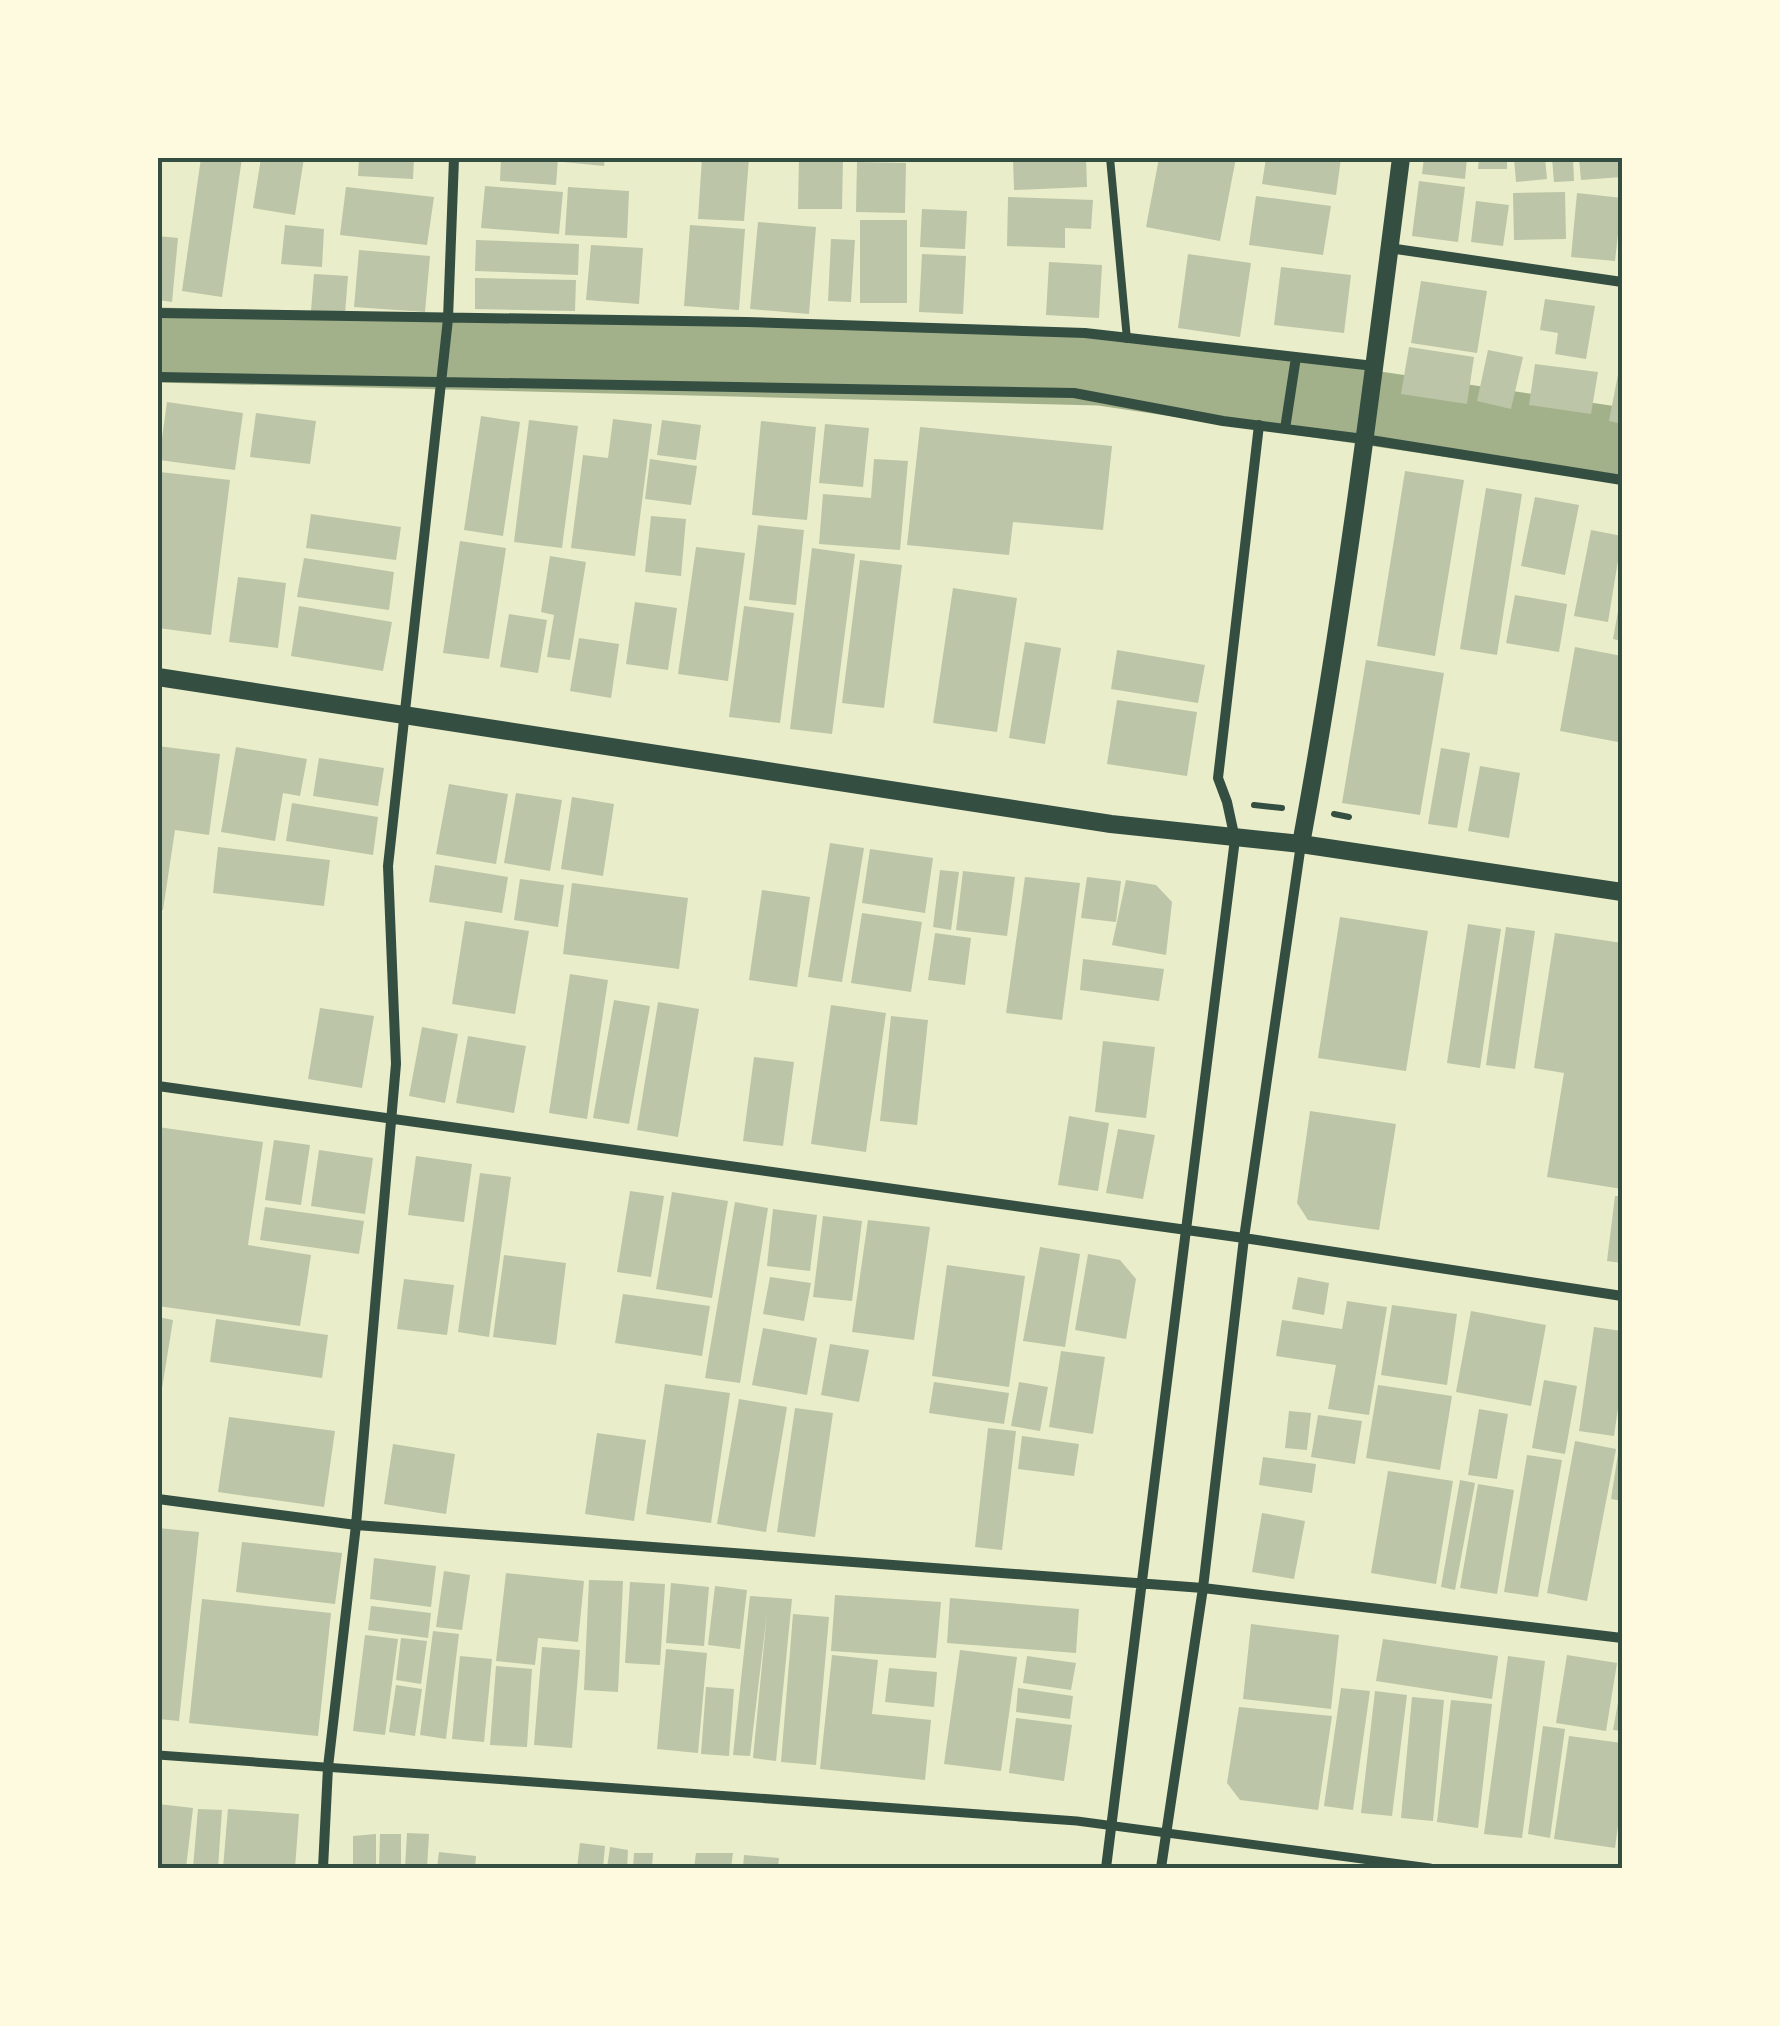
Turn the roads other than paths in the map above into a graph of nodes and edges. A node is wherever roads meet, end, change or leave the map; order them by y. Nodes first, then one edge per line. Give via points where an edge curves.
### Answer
1 (454, 158) edge
2 (1110, 158) edge
3 (1401, 158) edge
4 (1390, 248) junction
5 (1622, 282) edge
6 (158, 313) edge
7 (448, 319) junction
8 (1127, 339) junction
9 (1296, 357) junction
10 (1374, 366) junction
11 (158, 377) edge
12 (440, 384) junction
13 (1259, 425) junction
14 (1285, 429) junction
15 (1365, 431) junction
16 (1622, 480) edge
17 (158, 676) edge
18 (402, 716) junction
19 (1235, 839) junction
20 (1302, 844) junction
21 (1622, 892) edge
22 (158, 1086) edge
23 (389, 1118) junction
24 (1187, 1231) junction
25 (1244, 1238) junction
26 (1622, 1296) edge
27 (158, 1499) edge
28 (356, 1525) junction
29 (1144, 1582) junction
30 (1202, 1588) junction
31 (1622, 1638) edge
32 (158, 1755) edge
33 (328, 1767) junction
34 (1112, 1824) junction
35 (1165, 1833) junction
36 (322, 1868) edge
37 (1106, 1868) edge
38 (1161, 1868) edge
39 (1430, 1868) edge

1 - 7 street
2 - 8 lane
3 - 4 street
4 - 5 street
4 - 10 street
6 - 7 street
7 - 8 street via 747,322
7 - 12 street
8 - 9 street
9 - 10 street
9 - 14 street
10 - 15 street
11 - 12 street
12 - 13 street via 1074,393
12 - 18 street
13 - 14 street
13 - 19 street via 1218,778
14 - 15 street
15 - 16 street
15 - 20 street
17 - 18 street
18 - 19 street
18 - 23 street via 388,866 396,1064
19 - 20 street
19 - 24 street
20 - 21 street
20 - 25 street
22 - 23 street
23 - 24 street
23 - 28 street
24 - 25 street
24 - 29 street
25 - 26 street
25 - 30 street
27 - 28 street
28 - 29 street
28 - 33 street
29 - 30 street
29 - 34 street
30 - 31 street
30 - 35 street
32 - 33 street
33 - 34 street
33 - 36 street
34 - 35 street
34 - 37 street
35 - 38 street
35 - 39 street

